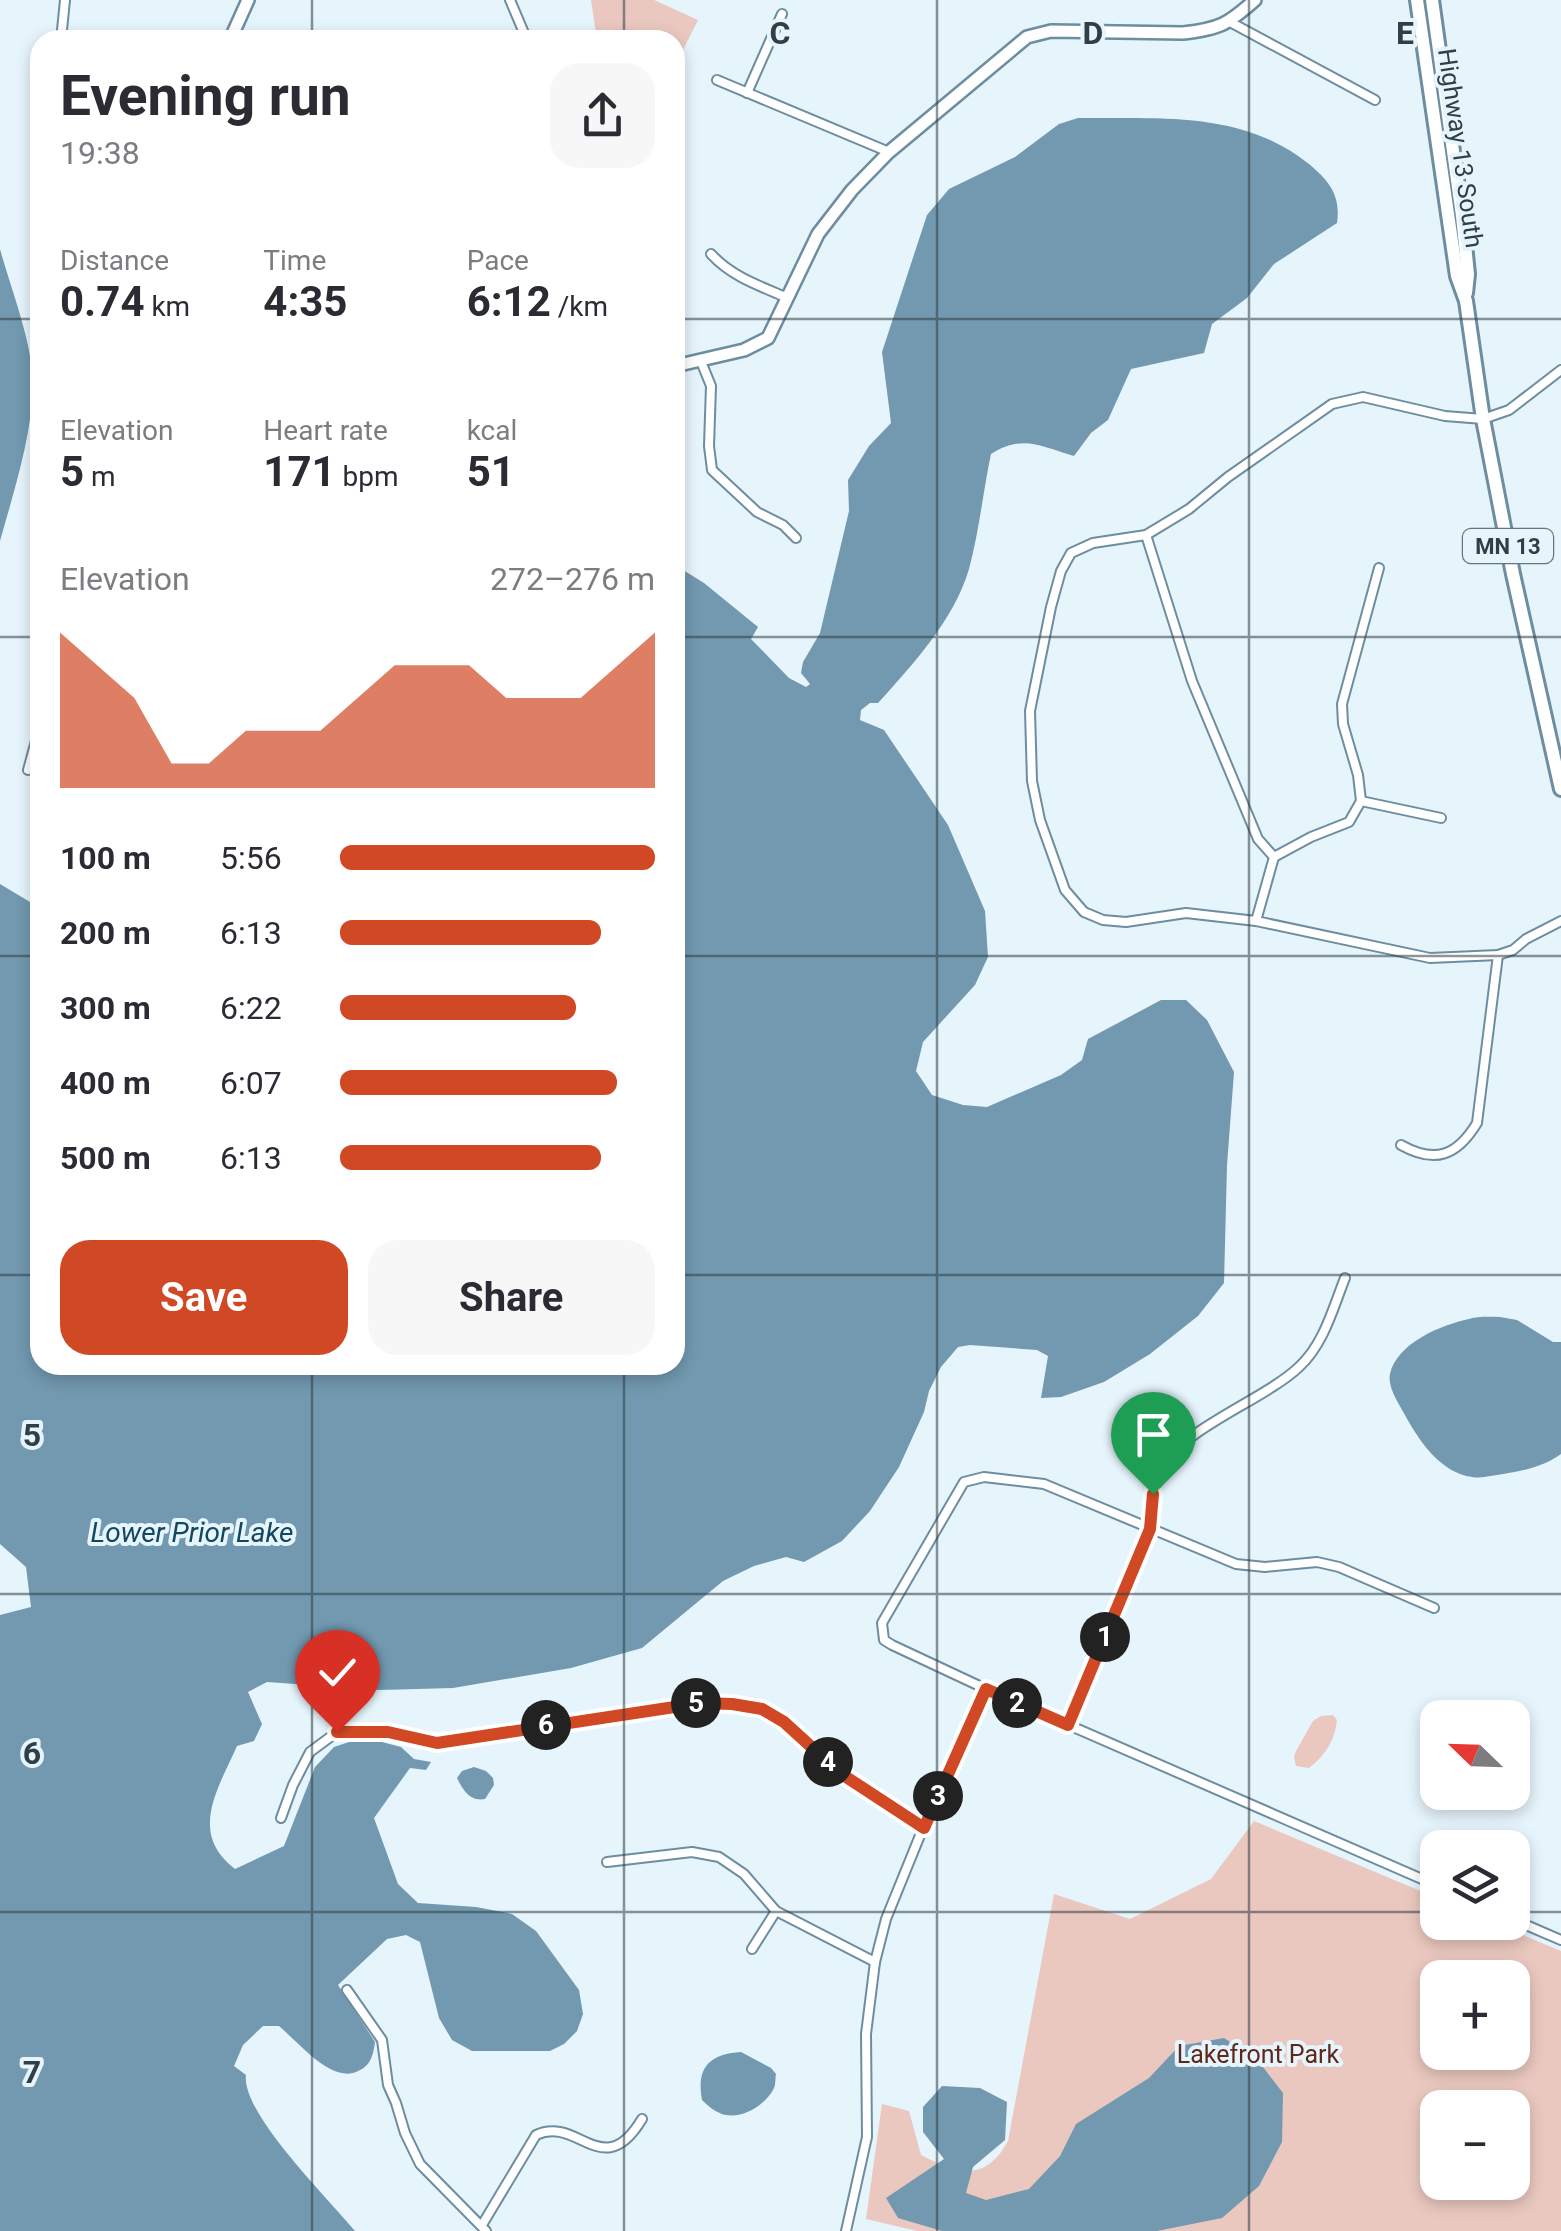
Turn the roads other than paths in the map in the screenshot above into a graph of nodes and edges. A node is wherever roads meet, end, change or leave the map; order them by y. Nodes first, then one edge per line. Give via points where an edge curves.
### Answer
1 (65, 0) edge
2 (248, 0) edge
3 (510, 0) edge
4 (1256, 0) edge
5 (1417, 0) edge
6 (1432, 0) edge
7 (782, 14) dead end
8 (1230, 22) junction
9 (62, 30) edge
10 (234, 30) edge
11 (523, 30) edge
12 (717, 80) dead end
13 (748, 93) junction
14 (1375, 100) dead end
15 (889, 152) junction
16 (711, 254) dead end
17 (788, 298) junction
18 (1466, 301) junction
19 (700, 359) junction
20 (685, 363) edge
21 (1561, 370) edge
22 (1482, 420) junction
23 (1146, 535) junction
24 (796, 538) dead end
25 (1379, 568) dead end
26 (30, 763) edge
27 (28, 770) dead end
28 (1561, 789) edge
29 (1361, 801) junction
30 (1441, 818) dead end
31 (1274, 858) junction
32 (1256, 921) junction
33 (1561, 921) edge
34 (1498, 955) junction
35 (1401, 1145) dead end
36 (1344, 1278) dead end
37 (1150, 1529) junction
38 (1434, 1608) dead end
39 (986, 1689) junction
40 (1068, 1725) junction
41 (282, 1818) dead end
42 (924, 1828) junction
43 (606, 1862) dead end
44 (1420, 1878) edge
45 (776, 1911) junction
46 (1530, 1927) edge
47 (1561, 1940) edge
48 (752, 1949) dead end
49 (875, 1962) junction
50 (348, 1990) dead end
51 (642, 2119) dead end
52 (484, 2228) edge
53 (846, 2231) edge

1 - 9 street
2 - 10 street
3 - 11 street
4 - 8 street
5 - 18 main road, Highway 13 South / MN 13
6 - 18 main road, Highway 13 South / MN 13 via 1468,274
7 - 13 street
8 - 14 street
8 - 15 street via 1199,32 1027,37
12 - 13 street
13 - 15 street
15 - 17 street via 818,234
16 - 17 street via 735,275
17 - 19 street via 768,338
18 - 22 main road, Highway 13 South / MN 13
19 - 20 street
19 - 24 street via 710,386 712,470
21 - 22 street via 1510,410
22 - 23 street via 1363,397 1332,404
22 - 28 main road, Highway 13 South / MN 13
23 - 31 street via 1192,680 1258,839
23 - 32 street via 1092,544 1071,554 1061,571 1030,711 1040,820 1065,890 1084,912 1126,922 1186,914
25 - 29 street via 1342,704
26 - 27 street
29 - 30 street
29 - 31 street via 1349,822
31 - 32 street
32 - 34 street via 1430,958
33 - 34 street
34 - 35 street via 1477,1122 1449,1152 1429,1156
36 - 37 street via 1317,1347 1299,1368 1177,1448 1161,1469
37 - 38 street via 1236,1564 1339,1567
37 - 39 street via 1044,1484 964,1482 882,1624 884,1640
37 - 40 street
39 - 40 street
39 - 42 street
40 - 44 street
41 - 42 street via 310,1752 337,1732 388,1732 437,1743 701,1703 762,1709 840,1773
42 - 49 street
43 - 45 street via 692,1852 719,1857
45 - 48 street
45 - 49 street
46 - 47 street
49 - 53 street via 866,2034 867,2137
50 - 52 street via 382,2040 388,2085 420,2164
51 - 52 street via 620,2146 600,2148 547,2130 536,2135

